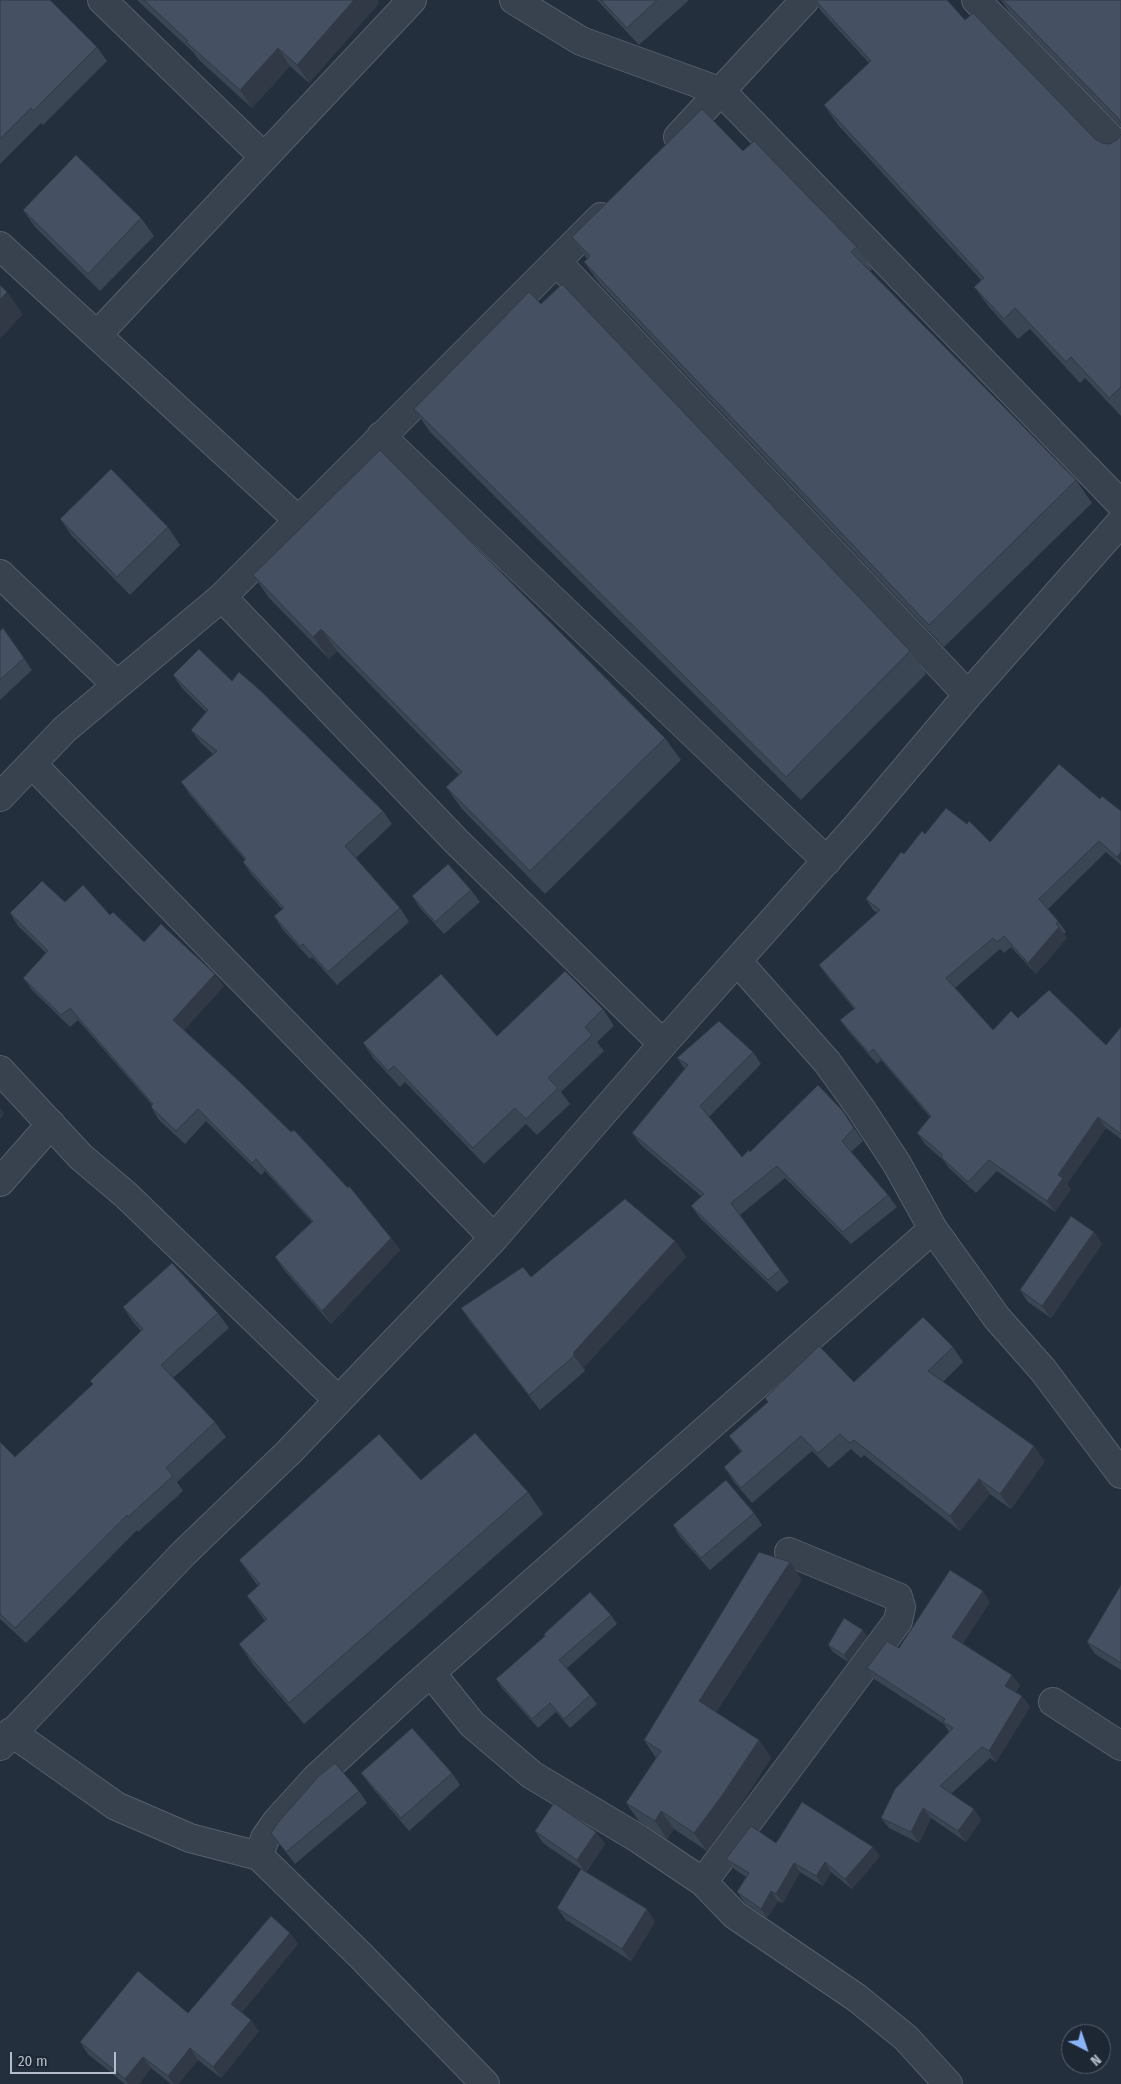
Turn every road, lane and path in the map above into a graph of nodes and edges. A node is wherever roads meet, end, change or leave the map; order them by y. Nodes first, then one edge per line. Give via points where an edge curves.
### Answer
1 (102, 0) edge
2 (412, 0) edge
3 (514, 0) edge
4 (805, 0) edge
5 (976, 0) edge
6 (722, 92) junction
7 (1121, 149) edge
8 (264, 156) junction
9 (660, 156) edge
10 (619, 198) edge
11 (0, 246) edge
12 (558, 262) junction
13 (97, 335) junction
14 (381, 436) junction
15 (1121, 504) edge
16 (298, 520) junction
17 (1121, 522) edge
18 (0, 574) edge
19 (222, 597) junction
20 (118, 685) junction
21 (968, 695) junction
22 (32, 764) junction
23 (0, 797) edge
24 (826, 861) junction
25 (738, 962) junction
26 (663, 1044) junction
27 (0, 1070) edge
28 (51, 1124) junction
29 (0, 1182) edge
30 (933, 1229) junction
31 (494, 1238) junction
32 (338, 1400) junction
33 (1121, 1474) edge
34 (789, 1552) dead end
35 (430, 1673) junction
36 (1053, 1702) dead end
37 (6, 1739) edge
38 (1121, 1746) edge
39 (259, 1856) junction
40 (703, 1882) junction
41 (485, 2084) edge
42 (948, 2084) edge

1 - 8 street
2 - 8 street
3 - 6 street via 581,41
4 - 6 street
5 - 7 street
6 - 9 street
6 - 15 street
8 - 13 street
10 - 12 street
11 - 13 street
12 - 14 street
12 - 21 street
13 - 16 street
14 - 16 street
14 - 24 street
16 - 19 street
17 - 21 street
18 - 20 street
19 - 20 street
19 - 26 street via 457,842
20 - 22 street via 65,729
21 - 24 street
22 - 23 street
22 - 31 street
24 - 25 street
25 - 26 street
25 - 30 street via 827,1062 897,1164
26 - 31 street
27 - 28 street
28 - 29 street
28 - 32 street via 81,1157 126,1195
30 - 33 street via 997,1318 1043,1370
30 - 35 street
31 - 32 street
32 - 37 street via 184,1553
34 - 40 street via 898,1597 901,1607 898,1621
35 - 39 street via 316,1778 277,1821 265,1838
35 - 40 street via 472,1724 532,1775 639,1839
36 - 38 street
37 - 39 street via 116,1806 190,1838
39 - 41 street via 362,1956
40 - 42 street via 736,1914 857,1998 906,2038

